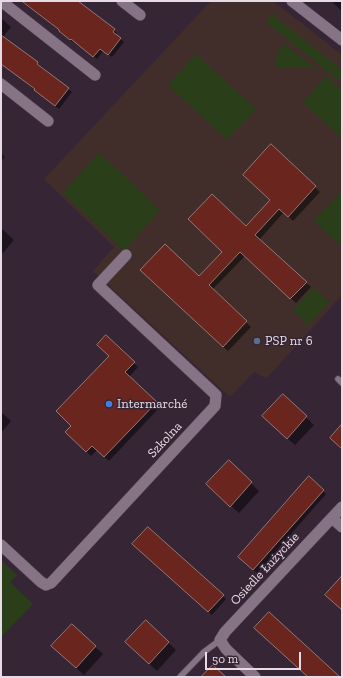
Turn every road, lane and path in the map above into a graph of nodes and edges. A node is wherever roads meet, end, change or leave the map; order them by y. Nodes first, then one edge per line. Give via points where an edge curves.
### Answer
1 (1, 1) edge
2 (122, 1) edge
3 (292, 1) edge
4 (140, 16) dead end
5 (342, 40) edge
6 (95, 75) dead end
7 (1, 84) edge
8 (48, 121) dead end
9 (126, 255) dead end
10 (342, 507) edge
11 (332, 518) junction
12 (342, 527) edge
13 (1, 545) edge
14 (220, 640) junction
15 (180, 677) edge
16 (255, 677) edge

1 - 6 street
2 - 4 street
3 - 5 street
7 - 8 street
9 - 13 street, Szkolna via 98,285 216,395 215,406 51,582 46,585 41,582
10 - 11 street, Osiedle Łużyckie
11 - 12 street
11 - 14 street, Osiedle Łużyckie
14 - 15 lane, Osiedle Łużyckie via 204,652
14 - 16 street

